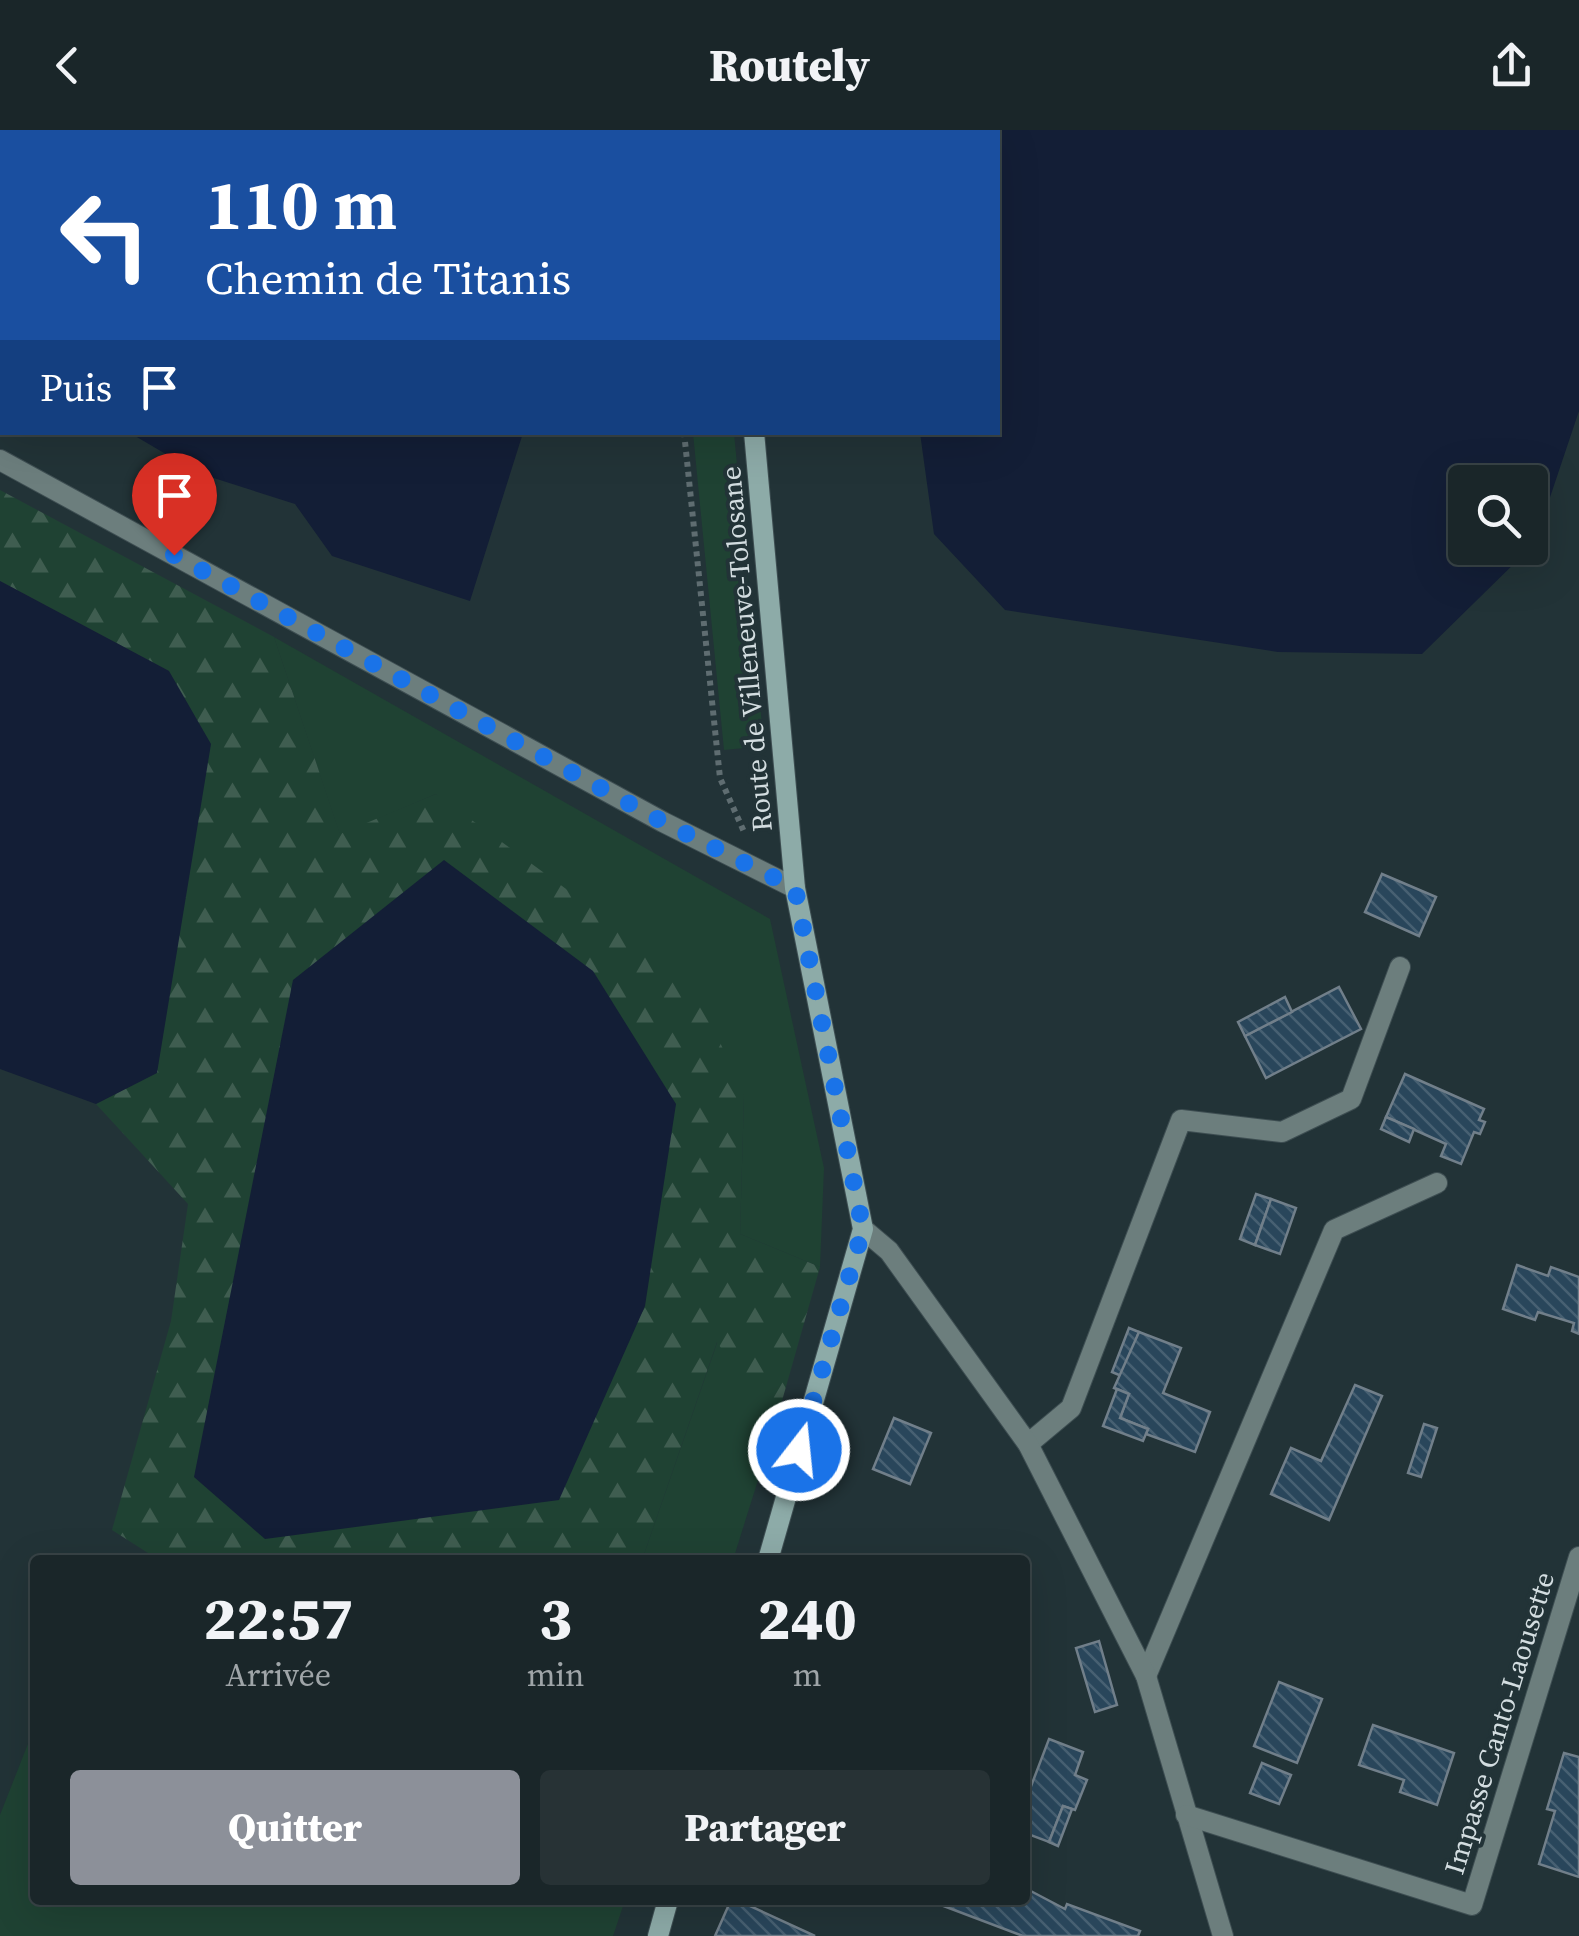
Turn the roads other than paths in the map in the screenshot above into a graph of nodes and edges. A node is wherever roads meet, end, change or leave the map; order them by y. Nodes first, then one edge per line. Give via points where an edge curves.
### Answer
1 (754, 435) edge
2 (0, 460) edge
3 (795, 888) junction
4 (1400, 967) dead end
5 (1437, 1182) dead end
6 (863, 1229) junction
7 (1028, 1444) junction
8 (769, 1555) edge
9 (1579, 1556) edge
10 (1146, 1676) junction
11 (1186, 1815) junction
12 (667, 1905) edge
13 (658, 1936) edge
14 (1223, 1936) edge

1 - 3 street, Route de Villeneuve-Tolosane
2 - 3 street
3 - 6 street, Route de Villeneuve-Tolosane
4 - 7 street via 1351,1099 1282,1132 1181,1120 1071,1408
5 - 10 street via 1334,1230
6 - 7 street via 889,1251
6 - 8 street, Route de Villeneuve-Tolosane
7 - 10 street
9 - 11 street, Impasse Canto-Laousette via 1472,1905
10 - 11 street
11 - 14 street
12 - 13 street

